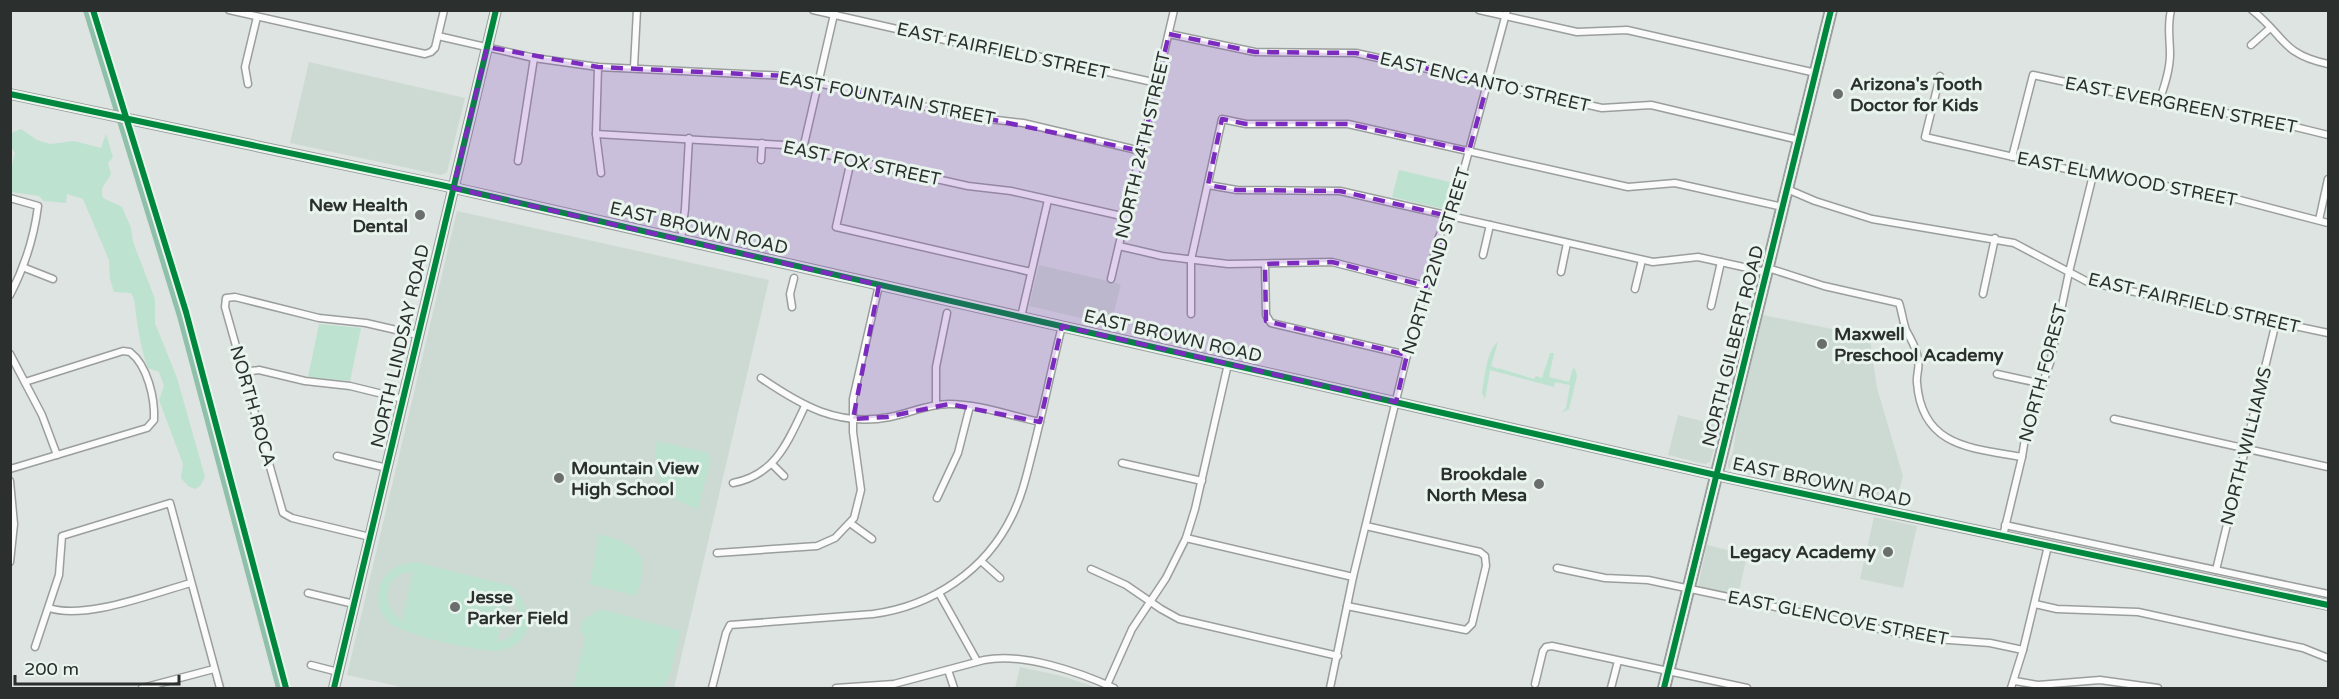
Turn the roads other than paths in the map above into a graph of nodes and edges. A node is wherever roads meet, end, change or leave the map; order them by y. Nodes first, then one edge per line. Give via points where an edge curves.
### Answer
1 (229, 10) edge
2 (444, 10) edge
3 (496, 10) edge
4 (637, 10) edge
5 (813, 10) edge
6 (1166, 10) edge
7 (1479, 10) edge
8 (1831, 10) edge
9 (2171, 10) edge
10 (2252, 10) edge
11 (1174, 11) edge
12 (835, 13) edge
13 (1506, 13) edge
14 (256, 17) junction
15 (2270, 28) junction
16 (1169, 34) junction
17 (438, 36) junction
18 (2251, 45) dead end
19 (487, 47) junction
20 (534, 58) junction
21 (2328, 64) edge
22 (598, 67) junction
23 (634, 67) junction
24 (1816, 73) junction
25 (1940, 76) dead end
26 (819, 82) junction
27 (1488, 82) junction
28 (1157, 83) junction
29 (248, 84) dead end
30 (11, 96) edge
31 (2159, 102) junction
32 (596, 134) junction
33 (2328, 135) edge
34 (689, 138) junction
35 (1799, 140) junction
36 (762, 143) junction
37 (803, 149) junction
38 (1141, 151) junction
39 (1469, 151) junction
40 (2012, 158) junction
41 (761, 160) dead end
42 (851, 160) junction
43 (518, 161) dead end
44 (601, 173) dead end
45 (2093, 175) junction
46 (2328, 179) edge
47 (1208, 185) junction
48 (453, 188) junction
49 (1787, 189) junction
50 (10, 198) edge
51 (1048, 200) junction
52 (1783, 207) junction
53 (1448, 216) junction
54 (1126, 217) junction
55 (2319, 220) junction
56 (2328, 222) edge
57 (1490, 225) junction
58 (1995, 238) junction
59 (681, 240) junction
60 (1567, 243) junction
61 (1119, 246) junction
62 (1484, 255) dead end
63 (1191, 260) junction
64 (1642, 260) junction
65 (1721, 262) junction
66 (1265, 264) junction
67 (25, 268) junction
68 (1767, 270) junction
69 (1031, 272) junction
70 (1561, 272) dead end
71 (2068, 272) junction
72 (794, 278) dead end
73 (52, 279) dead end
74 (1111, 279) dead end
75 (879, 285) junction
76 (1426, 286) junction
77 (1635, 289) dead end
78 (1983, 294) dead end
79 (10, 295) edge
80 (1711, 306) dead end
81 (792, 307) dead end
82 (947, 313) dead end
83 (1191, 314) dead end
84 (1021, 317) junction
85 (2276, 322) junction
86 (1062, 326) junction
87 (2328, 333) edge
88 (418, 335) junction
89 (10, 354) edge
90 (1407, 355) junction
91 (1228, 364) junction
92 (244, 372) junction
93 (1997, 374) dead end
94 (761, 378) dead end
95 (25, 381) junction
96 (2043, 384) junction
97 (403, 399) junction
98 (1396, 402) junction
99 (936, 405) junction
100 (805, 406) junction
101 (970, 406) junction
102 (853, 419) junction
103 (2114, 419) dead end
104 (1040, 422) junction
105 (2246, 448) junction
106 (57, 455) junction
107 (337, 456) dead end
108 (2022, 457) junction
109 (1122, 462) dead end
110 (772, 464) junction
111 (2328, 467) edge
112 (387, 468) junction
113 (10, 469) edge
114 (784, 476) dead end
115 (1716, 476) junction
116 (10, 481) edge
117 (1202, 481) junction
118 (733, 483) dead end
119 (937, 498) dead end
120 (850, 523) junction
121 (2005, 525) junction
122 (1366, 526) junction
123 (2002, 536) junction
124 (370, 537) junction
125 (1186, 538) junction
126 (872, 539) dead end
127 (2048, 546) junction
128 (717, 553) dead end
129 (981, 561) junction
130 (10, 562) edge
131 (1557, 567) dead end
132 (1091, 569) dead end
133 (2216, 570) junction
134 (1353, 576) junction
135 (1000, 578) dead end
136 (191, 582) junction
137 (1689, 589) junction
138 (308, 593) dead end
139 (939, 593) junction
140 (2328, 594) edge
141 (1150, 602) junction
142 (354, 604) junction
143 (2035, 604) junction
144 (2328, 605) edge
145 (1347, 606) junction
146 (49, 608) junction
147 (35, 647) dead end
148 (2024, 650) junction
149 (1338, 656) junction
150 (2328, 658) edge
151 (1618, 661) junction
152 (977, 662) junction
153 (311, 665) dead end
154 (214, 669) junction
155 (948, 670) junction
156 (338, 672) junction
157 (1668, 672) junction
158 (2015, 681) junction
159 (1535, 684) dead end
160 (1107, 685) junction
161 (888, 687) edge
162 (142, 688) edge
163 (220, 688) edge
164 (334, 688) edge
165 (712, 688) edge
166 (836, 688) edge
167 (954, 688) edge
168 (1114, 688) edge
169 (1330, 688) edge
170 (1611, 688) edge
171 (1664, 688) edge
172 (1747, 688) edge
173 (2011, 688) edge
174 (2158, 688) edge

1 - 14 street
2 - 17 street
3 - 19 main road, NORTH LINDSAY ROAD
4 - 23 street
5 - 12 street, EAST FAIRFIELD STREET
6 - 11 street
7 - 13 street
8 - 24 main road, NORTH GILBERT ROAD
9 - 31 street via 2169,66
10 - 15 street
11 - 16 street, NORTH 24TH STREET
12 - 26 street
12 - 28 street, EAST FAIRFIELD STREET via 976,47
13 - 24 street via 1577,32 1627,30
13 - 27 street, NORTH 22ND STREET
14 - 17 street via 422,54 435,48
14 - 29 street via 245,67
15 - 18 street
15 - 21 street via 2288,48
16 - 27 street, EAST ENCANTO STREET via 1255,52 1356,53
16 - 28 street, NORTH 24TH STREET
17 - 19 street
19 - 20 street, EAST FOUNTAIN STREET
19 - 48 main road, NORTH LINDSAY ROAD
20 - 22 street, EAST FOUNTAIN STREET
20 - 43 street
22 - 23 street, EAST FOUNTAIN STREET
22 - 32 street
23 - 26 street, EAST FOUNTAIN STREET via 786,76
24 - 35 main road, NORTH GILBERT ROAD
25 - 40 street, EAST ELMWOOD STREET via 1925,137
26 - 37 street
26 - 38 street, EAST FOUNTAIN STREET
27 - 35 street, EAST ENCANTO STREET via 1602,108 1651,105
27 - 39 street, NORTH 22ND STREET
28 - 38 street, NORTH 24TH STREET
30 - 48 main road, EAST BROWN ROAD
31 - 33 street, EAST EVERGREEN STREET via 2267,120
31 - 40 street, EAST EVERGREEN STREET via 2032,75
32 - 34 street, EAST FOX STREET
32 - 44 street
34 - 36 street, EAST FOX STREET
34 - 59 street
35 - 49 main road, NORTH GILBERT ROAD
36 - 37 street, EAST FOX STREET
36 - 41 street
37 - 42 street, EAST FOX STREET
38 - 54 street, NORTH 24TH STREET
39 - 47 street via 1348,124 1246,124 1222,119
39 - 52 street via 1628,187 1675,183
39 - 53 street, NORTH 22ND STREET
40 - 45 street, EAST ELMWOOD STREET
42 - 51 street, EAST FOX STREET
42 - 69 street via 836,227
45 - 55 street, EAST ELMWOOD STREET via 2197,190
45 - 71 street, NORTH FOREST
46 - 55 street
47 - 53 street via 1237,190 1340,191
47 - 63 street
48 - 59 main road, EAST BROWN ROAD
48 - 88 main road, NORTH LINDSAY ROAD
49 - 52 main road, NORTH GILBERT ROAD
49 - 58 street, EAST FAIRFIELD STREET via 1872,219
50 - 67 street via 38,206
51 - 54 street, EAST FOX STREET
51 - 69 street
52 - 68 main road, NORTH GILBERT ROAD
53 - 57 street
53 - 76 street, NORTH 22ND STREET
54 - 61 street, NORTH 24TH STREET
55 - 56 street, EAST ELMWOOD STREET
57 - 60 street
57 - 62 street
58 - 71 street, EAST FAIRFIELD STREET via 2027,248
58 - 78 street
59 - 75 main road, EAST BROWN ROAD
60 - 64 street
60 - 70 street
61 - 63 street
61 - 74 street, NORTH 24TH STREET
63 - 66 street
63 - 83 street
64 - 65 street via 1698,257
64 - 77 street
65 - 68 street
65 - 80 street
66 - 76 street via 1332,262
66 - 90 street via 1266,315 1271,323
67 - 73 street
67 - 79 street
68 - 108 street via 1899,303 1919,362 1917,383 1923,408 1937,433 1956,444
68 - 115 main road, NORTH GILBERT ROAD
69 - 84 street
71 - 85 street, EAST FAIRFIELD STREET via 2103,286
71 - 96 street, NORTH FOREST
72 - 81 street
75 - 84 main road, EAST BROWN ROAD
75 - 102 street via 855,388
76 - 90 street, NORTH 22ND STREET
82 - 99 street via 936,367
84 - 86 main road, EAST BROWN ROAD
85 - 87 street, EAST FAIRFIELD STREET
85 - 105 street, NORTH WILLIAMS
86 - 91 main road, EAST BROWN ROAD
86 - 104 street
88 - 92 street, NORTH ROCA via 226,298 225,307
88 - 97 main road, NORTH LINDSAY ROAD
89 - 95 street
90 - 98 street, NORTH 22ND STREET
91 - 98 main road, EAST BROWN ROAD
91 - 117 street
92 - 97 street via 259,370
92 - 124 street, NORTH ROCA via 283,513
93 - 96 street
94 - 100 street
95 - 106 street
95 - 106 street via 123,351 136,358 149,384 154,415 147,428
96 - 108 street, NORTH FOREST via 2027,426
97 - 112 main road, NORTH LINDSAY ROAD
98 - 115 main road, EAST BROWN ROAD
98 - 122 street, NORTH 22ND STREET
99 - 101 street
99 - 102 street via 887,417
100 - 102 street
100 - 110 street via 785,448
101 - 104 street
101 - 119 street via 958,453
102 - 120 street via 861,490
103 - 105 street
104 - 129 street via 1017,507
105 - 111 street
105 - 133 street, NORTH WILLIAMS
106 - 113 street
107 - 112 street
108 - 121 street, NORTH FOREST
109 - 117 street
110 - 114 street
110 - 118 street via 751,478
112 - 124 main road, NORTH LINDSAY ROAD
115 - 123 main road, EAST BROWN ROAD
115 - 137 main road, NORTH GILBERT ROAD
116 - 130 street via 14,524
117 - 125 street
120 - 126 street
120 - 128 street via 836,538 811,548
121 - 123 street, NORTH FOREST
121 - 133 street
122 - 134 street, NORTH 22ND STREET
122 - 145 street via 1485,556 1473,621 1468,630 1459,630
123 - 127 main road, EAST BROWN ROAD
124 - 142 main road, NORTH LINDSAY ROAD
125 - 134 street
125 - 141 street
127 - 143 street
127 - 144 main road, EAST BROWN ROAD
129 - 135 street
129 - 139 street
131 - 137 street, EAST GLENCOVE STREET
132 - 141 street via 1126,585
133 - 140 street
134 - 145 street, NORTH 22ND STREET
136 - 146 street via 97,609
136 - 146 street via 170,503 62,536 59,575
136 - 154 street
137 - 148 street, EAST GLENCOVE STREET via 1922,638
137 - 157 main road, NORTH GILBERT ROAD
138 - 142 street
139 - 152 street
139 - 165 street via 880,614 730,625
141 - 149 street via 1186,621
141 - 160 street via 1132,629
142 - 156 main road, NORTH LINDSAY ROAD
143 - 148 street
143 - 150 street via 2057,609 2138,612 2303,648
145 - 149 street, NORTH 22ND STREET
146 - 147 street
148 - 158 street
149 - 169 street, NORTH 22ND STREET
151 - 157 street
151 - 159 street via 1549,646 1543,651
151 - 170 street
152 - 155 street
152 - 160 street via 1015,659 1069,671
153 - 156 street
154 - 162 street
154 - 163 street
155 - 161 street
155 - 167 street
156 - 164 main road, NORTH LINDSAY ROAD
157 - 171 main road, NORTH GILBERT ROAD
157 - 172 street
158 - 173 street
158 - 174 street via 2038,685 2100,680
160 - 168 street
161 - 166 street

